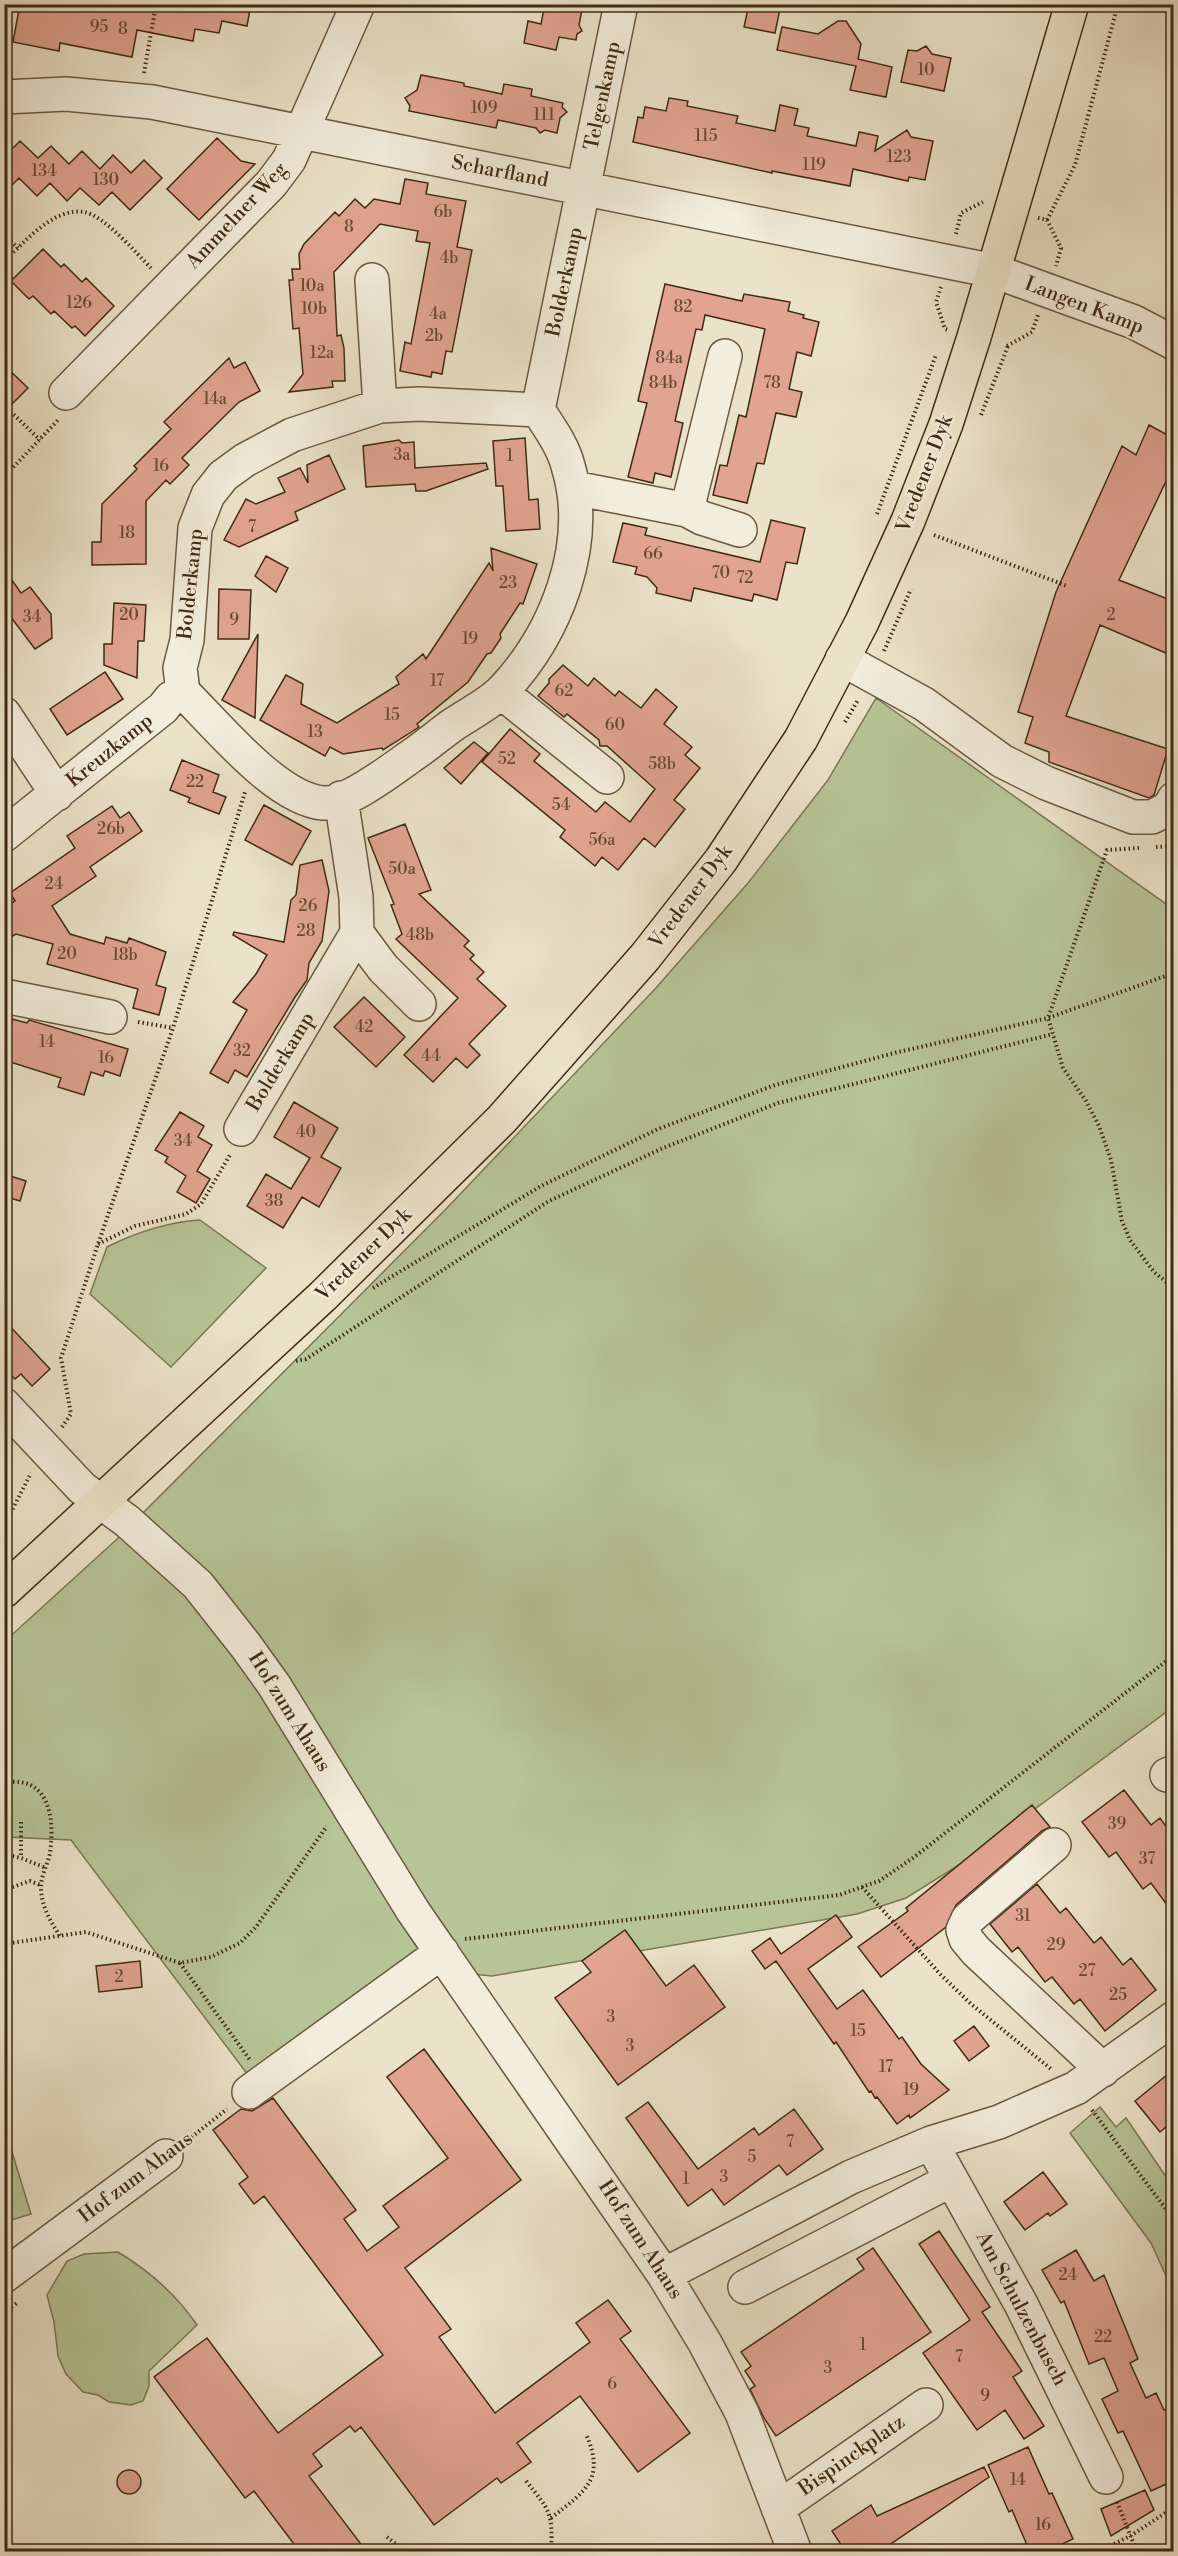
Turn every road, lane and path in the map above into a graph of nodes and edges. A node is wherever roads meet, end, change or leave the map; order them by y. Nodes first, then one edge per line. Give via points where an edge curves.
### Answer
1 (156, 4) edge
2 (358, 4) edge
3 (621, 4) edge
4 (1072, 4) edge
5 (1118, 4) edge
6 (4, 97) edge
7 (139, 101) junction
8 (302, 134) junction
9 (584, 188) junction
10 (1047, 220) dead end
11 (4, 235) edge
12 (18, 248) junction
13 (4, 262) edge
14 (993, 272) junction
15 (372, 280) dead end
16 (170, 288) junction
17 (945, 329) dead end
18 (941, 340) dead end
19 (1173, 343) edge
20 (937, 351) dead end
21 (725, 356) dead end
22 (66, 393) joint
23 (4, 405) edge
24 (380, 406) junction
25 (538, 410) junction
26 (40, 440) junction
27 (4, 477) edge
28 (574, 488) junction
29 (687, 510) junction
30 (873, 524) dead end
31 (740, 530) dead end
32 (934, 534) dead end
33 (1067, 586) dead end
34 (842, 659) junction
35 (501, 692) junction
36 (173, 700) junction
37 (4, 714) edge
38 (254, 763) junction
39 (607, 777) dead end
40 (57, 794) junction
41 (341, 798) junction
42 (1173, 799) edge
43 (4, 835) edge
44 (1107, 850) dead end
45 (357, 933) junction
46 (1173, 973) edge
47 (4, 996) edge
48 (419, 1004) dead end
49 (110, 1017) joint
50 (1048, 1018) junction
51 (173, 1028) junction
52 (1053, 1034) junction
53 (241, 1129) joint
54 (98, 1244) junction
55 (1173, 1288) edge
56 (370, 1290) dead end
57 (290, 1363) dead end
58 (4, 1405) edge
59 (41, 1458) junction
60 (101, 1502) junction
61 (4, 1519) edge
62 (4, 1591) edge
63 (1173, 1655) edge
64 (4, 1783) edge
65 (344, 1800) junction
66 (21, 1822) dead end
67 (1054, 1845) dead end
68 (4, 1854) edge
69 (21, 1858) junction
70 (46, 1868) junction
71 (41, 1885) junction
72 (862, 1887) junction
73 (4, 1890) edge
74 (60, 1936) junction
75 (4, 1944) edge
76 (438, 1947) junction
77 (180, 1963) junction
78 (1173, 2018) edge
79 (1103, 2070) junction
80 (257, 2087) junction
81 (1076, 2088) junction
82 (930, 2144) junction
83 (166, 2156) joint
84 (951, 2180) junction
85 (1173, 2220) edge
86 (664, 2275) junction
87 (4, 2276) edge
88 (746, 2287) dead end
89 (926, 2405) dead end
90 (586, 2434) dead end
91 (1106, 2477) joint
92 (526, 2481) dead end
93 (1173, 2507) edge
94 (778, 2508) junction
95 (551, 2518) junction
96 (1132, 2535) junction
97 (387, 2537) dead end
98 (416, 2551) edge
99 (551, 2552) edge
100 (795, 2552) edge
101 (1098, 2552) edge
102 (1137, 2552) edge

1 - 7 path
2 - 8 street, Ammelner Weg
3 - 9 street, Telgenkamp
4 - 14 main road, Vredener Dyk
5 - 10 path via 1075,165
6 - 7 street, Scharfland via 66,94
7 - 8 street, Scharfland
8 - 9 street, Scharfland
8 - 16 street, Ammelner Weg via 271,184
9 - 14 street, Scharfland
9 - 25 street, Bolderkamp
11 - 12 path
12 - 13 path
12 - 16 path via 39,227 63,215 84,212 109,226
14 - 19 street, Langen Kamp via 1134,322
14 - 34 main road, Vredener Dyk via 946,424 908,521
15 - 24 street
16 - 22 street, Ammelner Weg
17 - 18 path
20 - 30 path
21 - 29 street
22 - 26 path via 63,415
23 - 26 path
24 - 25 street, Bolderkamp
24 - 36 street, Bolderkamp via 292,435 245,460 223,476 208,495 195,528 187,640
25 - 28 street via 568,463
26 - 27 path
28 - 29 street
28 - 35 street via 572,554 556,613 536,647
29 - 31 street
32 - 33 path
34 - 42 street via 924,704 1002,761 1046,783 1133,817 1152,817 1169,808
34 - 60 main road, Vredener Dyk via 801,739 722,860 622,983 493,1127 323,1296
35 - 39 street
35 - 41 street via 366,788
36 - 38 street
36 - 40 street, Kreuzkamp
37 - 40 street, Kreuzkamp
38 - 41 street via 276,783 306,799 325,804
38 - 51 path
40 - 43 street, Kreuzkamp
41 - 45 street via 356,897
44 - 50 path
45 - 48 street via 382,968
45 - 53 street, Bolderkamp
46 - 50 path
47 - 49 street
49 - 51 path
50 - 52 path
50 - 56 path via 775,1085 658,1129 541,1186
51 - 54 path
52 - 55 path via 1063,1068 1099,1126 1130,1240 1154,1272
52 - 57 path via 778,1102 663,1148 549,1201 306,1359
53 - 54 path via 201,1204 186,1214 135,1226
54 - 59 path via 61,1358 71,1414
58 - 59 street
59 - 60 street
59 - 61 path
60 - 62 main road, Vredener Dyk
60 - 65 street, Hof zum Ahaus via 198,1585 222,1614 274,1685
63 - 72 path via 913,1858 879,1881
64 - 70 path via 27,1782 47,1800 51,1825
65 - 76 street, Hof zum Ahaus
65 - 77 path via 249,1934 211,1957
66 - 69 path
67 - 79 street via 968,1918 963,1930 976,1951
68 - 69 path
69 - 70 path
70 - 71 path
71 - 73 path via 30,1881
71 - 74 path via 47,1917
72 - 76 path via 839,1895
72 - 81 path via 971,2004
74 - 75 path
74 - 77 path via 86,1932
76 - 80 street
76 - 86 street, Hof zum Ahaus
77 - 80 path
78 - 79 street
79 - 81 street
80 - 83 path, Hof zum Ahaus
81 - 82 street via 999,2122
81 - 85 path
82 - 84 street, Am Schulzenbusch
82 - 86 street via 851,2177
83 - 87 street, Hof zum Ahaus
84 - 88 street
84 - 91 street, Am Schulzenbusch via 1021,2304
86 - 94 street, Hof zum Ahaus via 742,2413
89 - 94 street, Bispinckplatz
90 - 95 path via 594,2452 594,2473 587,2490
91 - 96 path
92 - 95 path
93 - 96 path
94 - 100 street, Hof zum Ahaus
95 - 99 path
96 - 101 path
96 - 102 path
97 - 98 path via 403,2550

